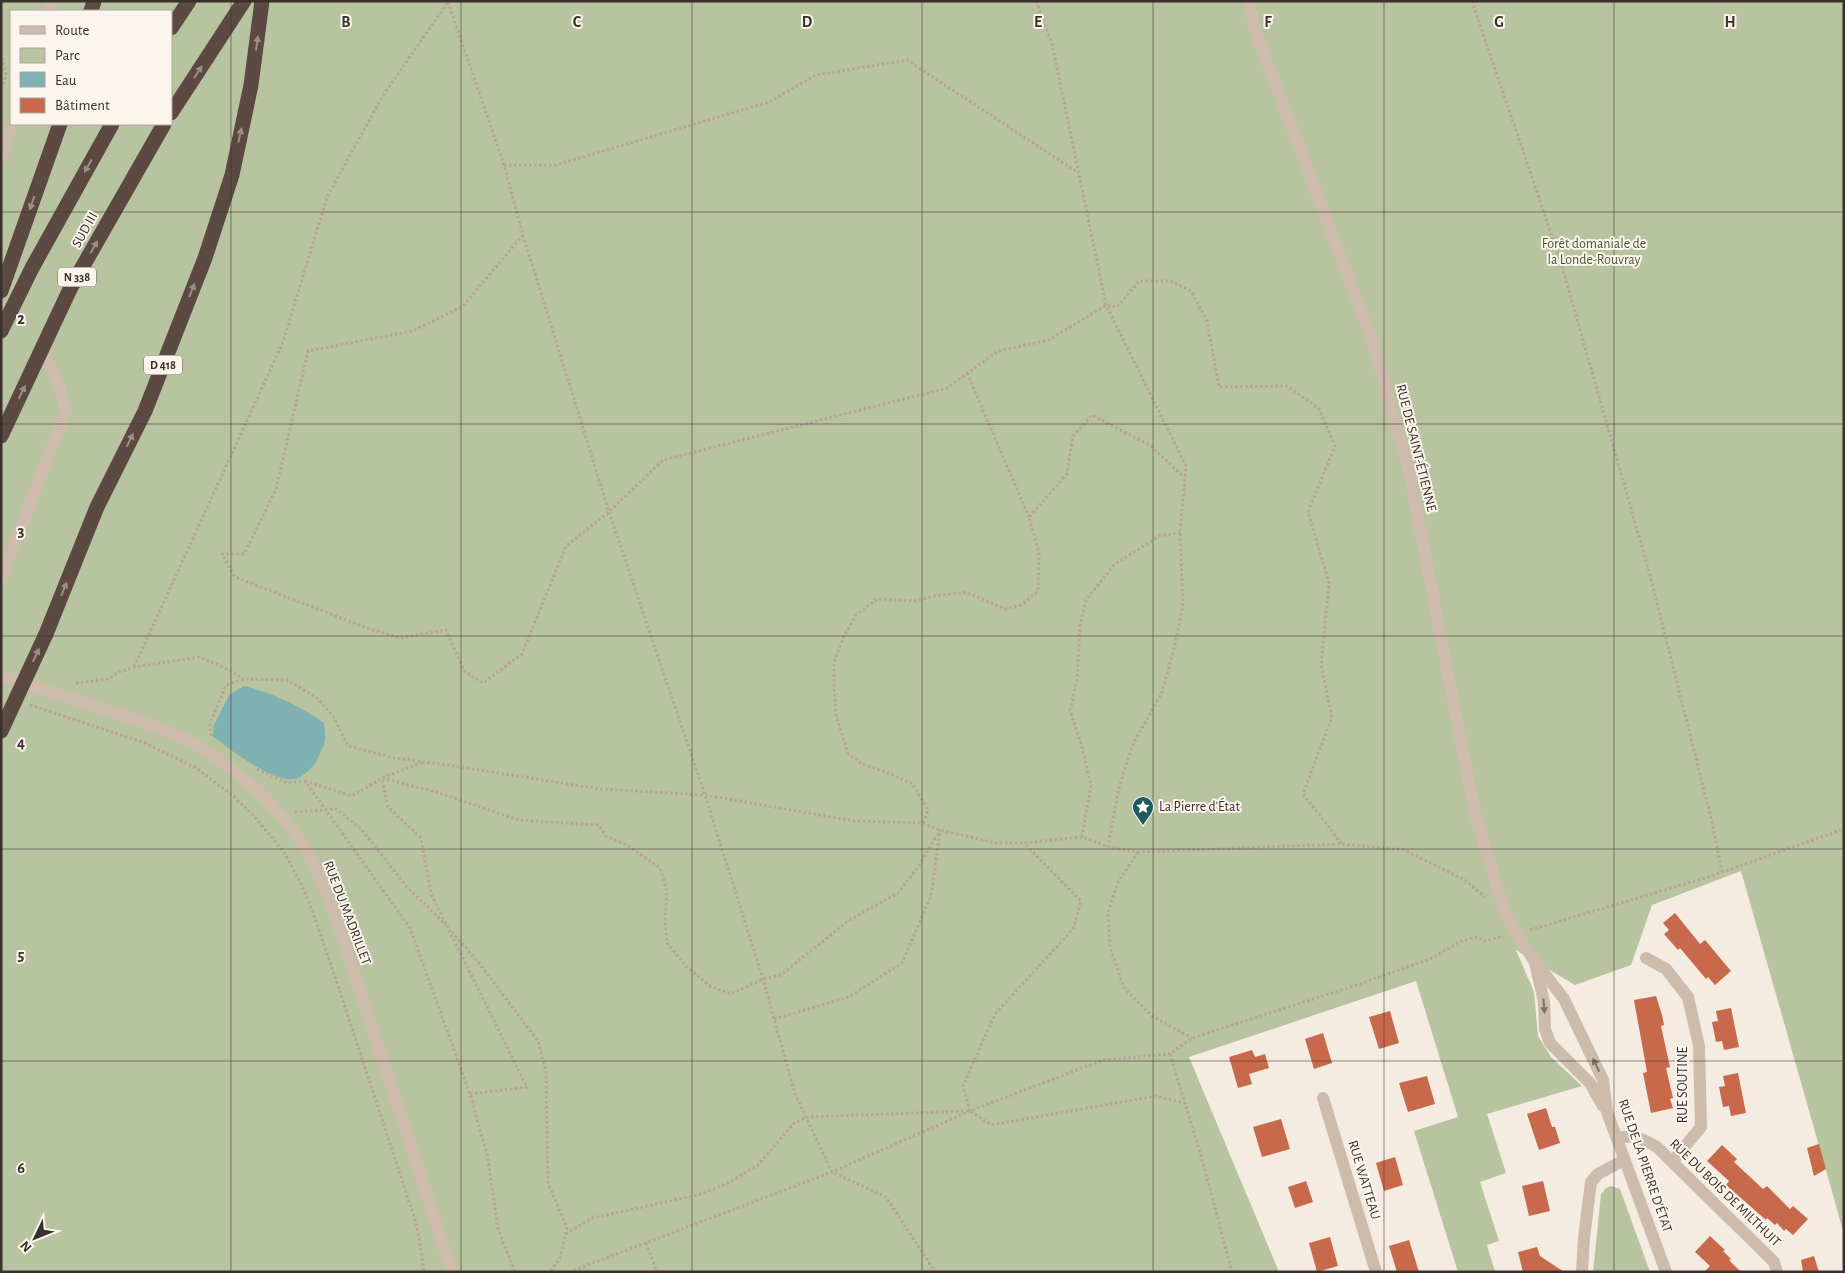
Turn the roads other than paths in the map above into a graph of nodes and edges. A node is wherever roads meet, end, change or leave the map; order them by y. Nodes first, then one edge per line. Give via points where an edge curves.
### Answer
1 (189, 1) edge
2 (244, 1) edge
3 (262, 1) edge
4 (1248, 1) edge
5 (172, 26) edge
6 (172, 111) edge
7 (12, 125) edge
8 (60, 125) edge
9 (111, 125) edge
10 (163, 125) edge
11 (1, 159) edge
12 (1, 292) edge
13 (1, 331) edge
14 (41, 349) junction
15 (1, 436) edge
16 (1, 579) edge
17 (1, 676) edge
18 (1, 731) edge
19 (1506, 916) joint
20 (1646, 958) dead end
21 (1534, 959) junction
22 (1323, 1098) dead end
23 (1607, 1112) junction
24 (1617, 1138) junction
25 (1624, 1160) junction
26 (1672, 1162) junction
27 (452, 1272) edge
28 (1376, 1272) edge
29 (1582, 1272) edge
30 (1666, 1272) edge
31 (1777, 1272) edge

1 - 5 highway
6 -> 2 highway
18 -> 3 highway, D 418, bridge via 46,634 97,507 145,411 205,258 232,175 251,85
4 - 19 street, RUE DE SAINT-ÉTIENNE via 1255,30 1372,340 1404,452 1475,814
7 - 11 street
8 -> 12 highway
9 -> 13 highway, SUD III
14 -> 10 highway, SUD III / N 338 via 71,287
15 -> 14 highway, SUD III / N 338
14 - 16 street via 60,388 66,411
17 - 27 street, RUE DU MADRILLET via 157,726 201,748 252,787 294,832 318,873 337,920
19 - 21 street, RUE DE LA PIERRE D'ÉTAT
20 - 26 street, RUE SOUTINE via 1666,969 1688,997 1699,1046 1701,1127
23 -> 21 street, RUE DE LA PIERRE D'ÉTAT via 1603,1080 1564,1000
21 -> 23 street via 1550,1043 1590,1083
22 - 28 street, RUE WATTEAU
23 - 24 street, RUE DE LA PIERRE D'ÉTAT
24 - 25 street, RUE DE LA PIERRE D'ÉTAT
24 - 26 street, RUE DU BOIS DE MILTHUIT via 1641,1138
25 - 29 street via 1598,1174 1591,1182
25 - 30 street, RUE DE LA PIERRE D'ÉTAT
26 - 31 street, RUE DU BOIS DE MILTHUIT via 1774,1262

